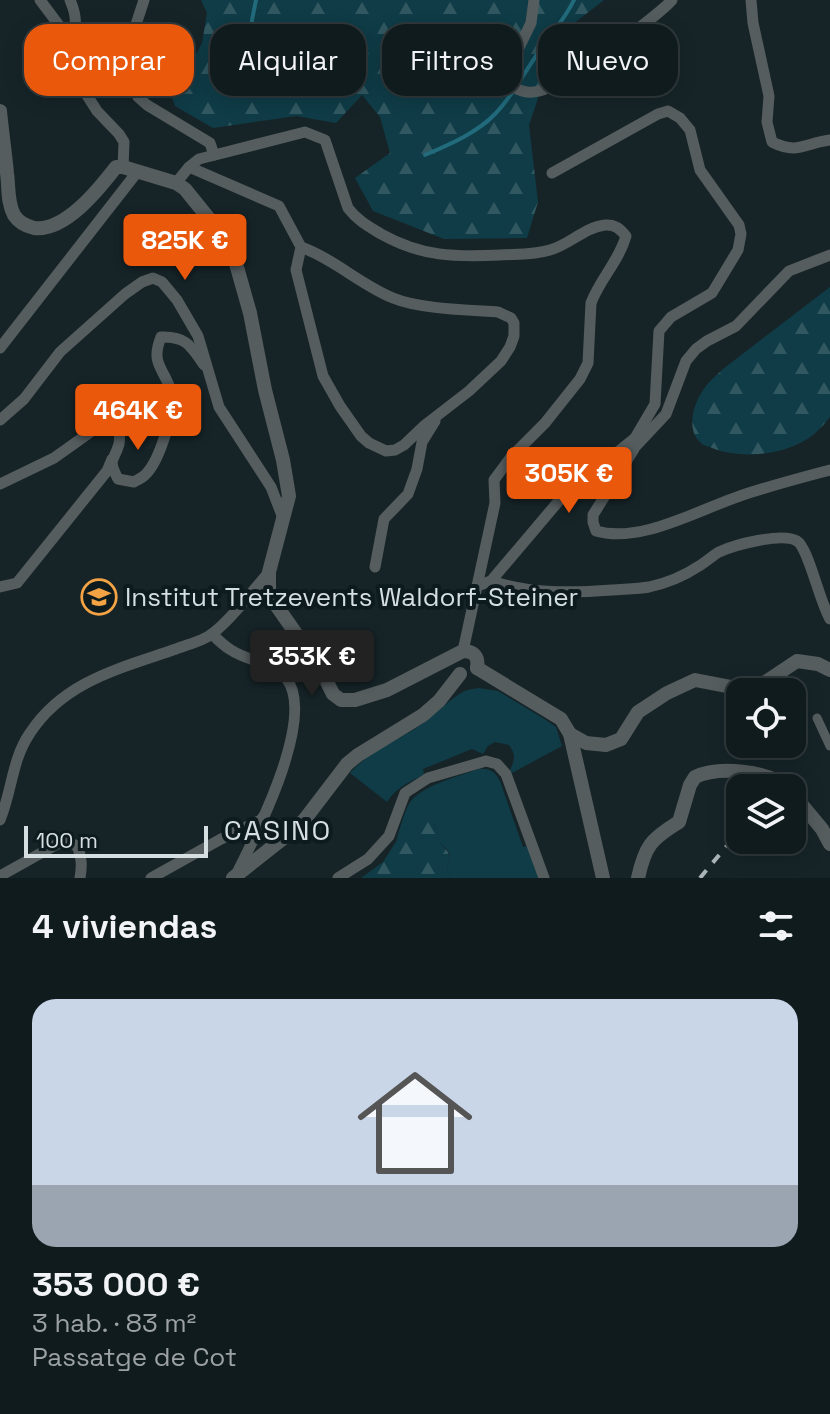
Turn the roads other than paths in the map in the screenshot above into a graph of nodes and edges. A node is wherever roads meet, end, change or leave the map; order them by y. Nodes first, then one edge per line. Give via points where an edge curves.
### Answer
1 (40, 0) edge
2 (70, 0) edge
3 (144, 0) edge
4 (534, 0) edge
5 (672, 0) edge
6 (751, 0) edge
7 (58, 24) edge
8 (76, 24) edge
9 (87, 96) edge
10 (0, 111) edge
11 (830, 140) edge
12 (214, 155) junction
13 (189, 167) junction
14 (131, 169) junction
15 (552, 173) dead end
16 (176, 183) junction
17 (301, 247) junction
18 (830, 255) edge
19 (0, 348) edge
20 (209, 372) junction
21 (438, 417) junction
22 (0, 420) edge
23 (635, 443) junction
24 (112, 459) junction
25 (830, 470) edge
26 (0, 484) edge
27 (283, 519) junction
28 (375, 567) dead end
29 (269, 572) junction
30 (491, 581) junction
31 (477, 586) junction
32 (0, 587) edge
33 (830, 619) edge
34 (212, 634) junction
35 (459, 654) junction
36 (477, 668) junction
37 (830, 670) edge
38 (460, 674) junction
39 (817, 718) dead end
40 (570, 734) junction
41 (830, 746) edge
42 (763, 774) edge
43 (267, 810) junction
44 (806, 810) edge
45 (0, 820) edge
46 (830, 844) edge
47 (0, 876) edge
48 (235, 877) edge
49 (341, 877) edge
50 (80, 878) edge
51 (151, 878) edge
52 (544, 878) edge
53 (603, 878) edge
54 (638, 878) edge

1 - 7 street
2 - 8 street
3 - 12 street via 125,58 133,86 147,105 210,143
4 - 5 street via 531,23 510,66 510,85 523,92 542,91 570,75
6 - 11 street via 772,142 785,149
9 - 14 street via 124,142
10 - 14 street via 9,200 23,225 48,227 62,221 94,195 116,167
12 - 13 street
12 - 31 street via 305,132 317,135 329,148 354,217 391,240 429,253 541,252 611,225 626,236 591,303 588,363 580,379 494,480 495,503
13 - 16 street
13 - 17 street via 279,206
14 - 16 street
14 - 19 street
15 - 23 street via 668,111 690,130 700,170 739,225 738,250 712,293 671,317 659,331 655,404
16 - 27 street via 231,246 237,264 283,460 289,496
17 - 21 street via 296,270 323,376 361,436 386,451 395,450
17 - 21 street via 400,301 511,318 514,336 506,353
18 - 23 street via 789,271 736,326 696,349 686,361 666,414
20 - 22 street via 198,336 177,300 153,278 125,294 60,352 24,399
20 - 24 street via 190,345 161,337 158,363 172,407 160,449 146,474 134,482 118,479
20 - 27 street via 219,407 271,487
21 - 28 street via 422,442 408,494 384,519
23 - 25 street via 593,515 596,531 618,535 657,527 737,496
23 - 30 street via 563,496
24 - 26 street via 120,429 111,423
24 - 32 street via 17,583
27 - 29 street
29 - 34 street
29 - 35 street via 269,595 341,700 387,690
30 - 31 street
30 - 33 street via 550,592 646,587 677,579 720,552 781,538 797,541 805,550
31 - 35 street
34 - 43 street via 231,651 280,672 295,698 281,776
34 - 45 street via 93,678 60,700 24,741
35 - 36 street via 474,654
35 - 38 street via 454,666
36 - 38 street
36 - 40 street via 561,719
37 - 40 street via 797,661 752,691 695,680 638,712 621,739 606,745
38 - 48 street via 423,715 347,764 305,819
39 - 41 street
40 - 53 street
42 - 54 street via 710,772 695,777 679,822 649,845
43 - 48 street
43 - 51 street via 261,820
44 - 46 street
47 - 50 street via 66,841 80,853
49 - 52 street via 389,836 405,793 428,778 486,761 504,769

